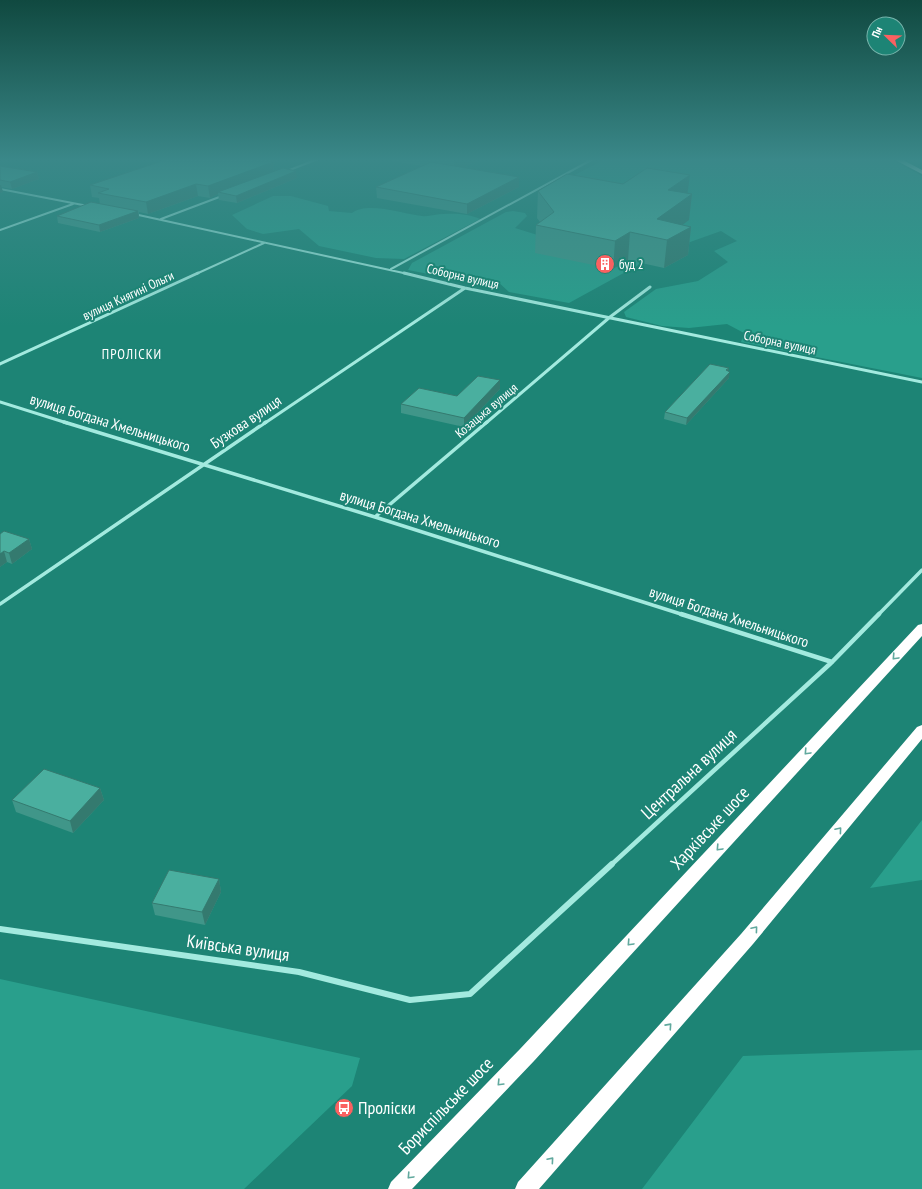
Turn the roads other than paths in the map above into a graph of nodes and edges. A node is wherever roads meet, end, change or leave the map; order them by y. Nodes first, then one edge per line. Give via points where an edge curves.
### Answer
1 (42, 214) edge
2 (136, 214) edge
3 (173, 214) edge
4 (493, 214) edge
5 (161, 219) junction
6 (0, 230) edge
7 (265, 243) junction
8 (391, 270) junction
9 (650, 287) dead end
10 (465, 288) junction
11 (610, 317) junction
12 (0, 364) edge
13 (922, 382) edge
14 (0, 402) edge
15 (203, 464) junction
16 (375, 518) junction
17 (922, 570) edge
18 (0, 604) edge
19 (922, 628) edge
20 (832, 662) junction
21 (922, 730) edge
22 (0, 929) edge
23 (470, 994) joint
24 (527, 1055) joint
25 (398, 1189) edge
26 (525, 1189) edge

1 - 6 street
2 - 5 street, Соборна вулиця
3 - 5 street
4 - 8 street
5 - 7 street, Соборна вулиця
7 - 8 street, Соборна вулиця
7 - 12 street, вулиця Княгині Ольги
8 - 10 street, Соборна вулиця
9 - 11 street, Козацька вулиця
10 - 11 street, Соборна вулиця
10 - 15 street, Бузкова вулиця
11 - 13 street, Соборна вулиця
11 - 16 street, Козацька вулиця
14 - 15 street, вулиця Богдана Хмельницького
15 - 16 street, вулиця Богдана Хмельницького
15 - 18 street, Бузкова вулиця
16 - 20 street, вулиця Богдана Хмельницького
17 - 20 street, Центральна вулиця
19 -> 24 highway, Харківське шосе
20 - 23 street, Центральна вулиця
26 -> 21 highway via 747,939
22 - 23 street, Київська вулиця via 299,972 410,1000
24 -> 25 highway, Бориспільське шосе

